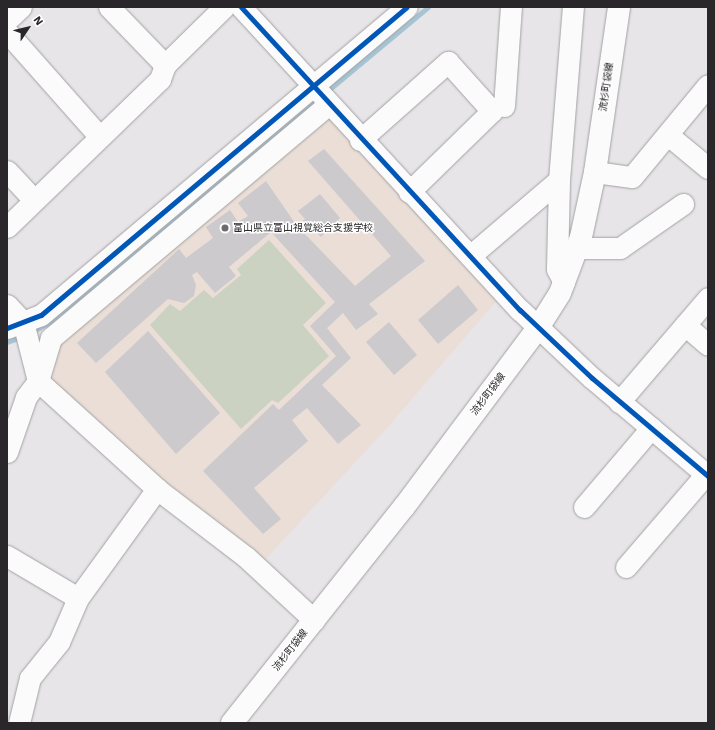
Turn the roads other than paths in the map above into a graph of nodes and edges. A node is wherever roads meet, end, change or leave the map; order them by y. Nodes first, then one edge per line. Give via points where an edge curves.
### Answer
1 (21, 7) edge
2 (109, 7) edge
3 (224, 7) edge
4 (241, 7) edge
5 (511, 7) edge
6 (573, 7) edge
7 (619, 7) edge
8 (395, 11) edge
9 (7, 20) edge
10 (7, 32) edge
11 (165, 66) junction
12 (708, 85) edge
13 (313, 86) junction
14 (328, 105) junction
15 (504, 106) dead end
16 (668, 135) junction
17 (100, 136) junction
18 (360, 140) junction
19 (708, 168) edge
20 (7, 171) edge
21 (595, 172) junction
22 (559, 180) junction
23 (409, 192) junction
24 (34, 200) junction
25 (683, 204) dead end
26 (7, 227) edge
27 (576, 248) junction
28 (470, 256) junction
29 (564, 282) junction
30 (708, 298) edge
31 (7, 305) edge
32 (15, 325) edge
33 (685, 325) junction
34 (538, 328) junction
35 (708, 345) edge
36 (38, 381) junction
37 (619, 402) junction
38 (652, 428) junction
39 (7, 452) edge
40 (707, 475) edge
41 (156, 489) junction
42 (584, 507) dead end
43 (7, 556) edge
44 (626, 567) dead end
45 (78, 598) junction
46 (314, 620) junction
47 (19, 723) edge
48 (232, 723) edge

1 - 9 street
2 - 11 street
3 - 11 street
4 - 13 street
5 - 15 street
6 - 22 street
7 - 21 main road, 流杉町袋線
8 - 13 street
10 - 17 street
11 - 17 street via 160,79
12 - 16 street
13 - 14 street
13 - 32 street via 41,315
14 - 18 street
14 - 36 street via 51,338
16 - 19 street
16 - 21 street via 632,177
17 - 24 street
18 - 23 street
18 - 23 street via 448,62 492,111
20 - 24 street
21 - 27 main road, 流杉町袋線
22 - 28 street
22 - 29 street via 557,269
23 - 28 street
24 - 26 street
25 - 27 street via 620,248
27 - 29 main road, 流杉町袋線
28 - 34 street
29 - 34 main road, 流杉町袋線
30 - 33 street
31 - 32 street
32 - 36 street
33 - 35 street
33 - 37 street
34 - 37 street
34 - 46 main road, 流杉町袋線
36 - 39 street via 26,397
36 - 41 street
37 - 38 street
38 - 40 street
38 - 42 street
40 - 44 street
41 - 45 street
41 - 46 street via 246,558
43 - 45 street
45 - 47 street via 59,642 30,678
46 - 48 main road, 流杉町袋線

